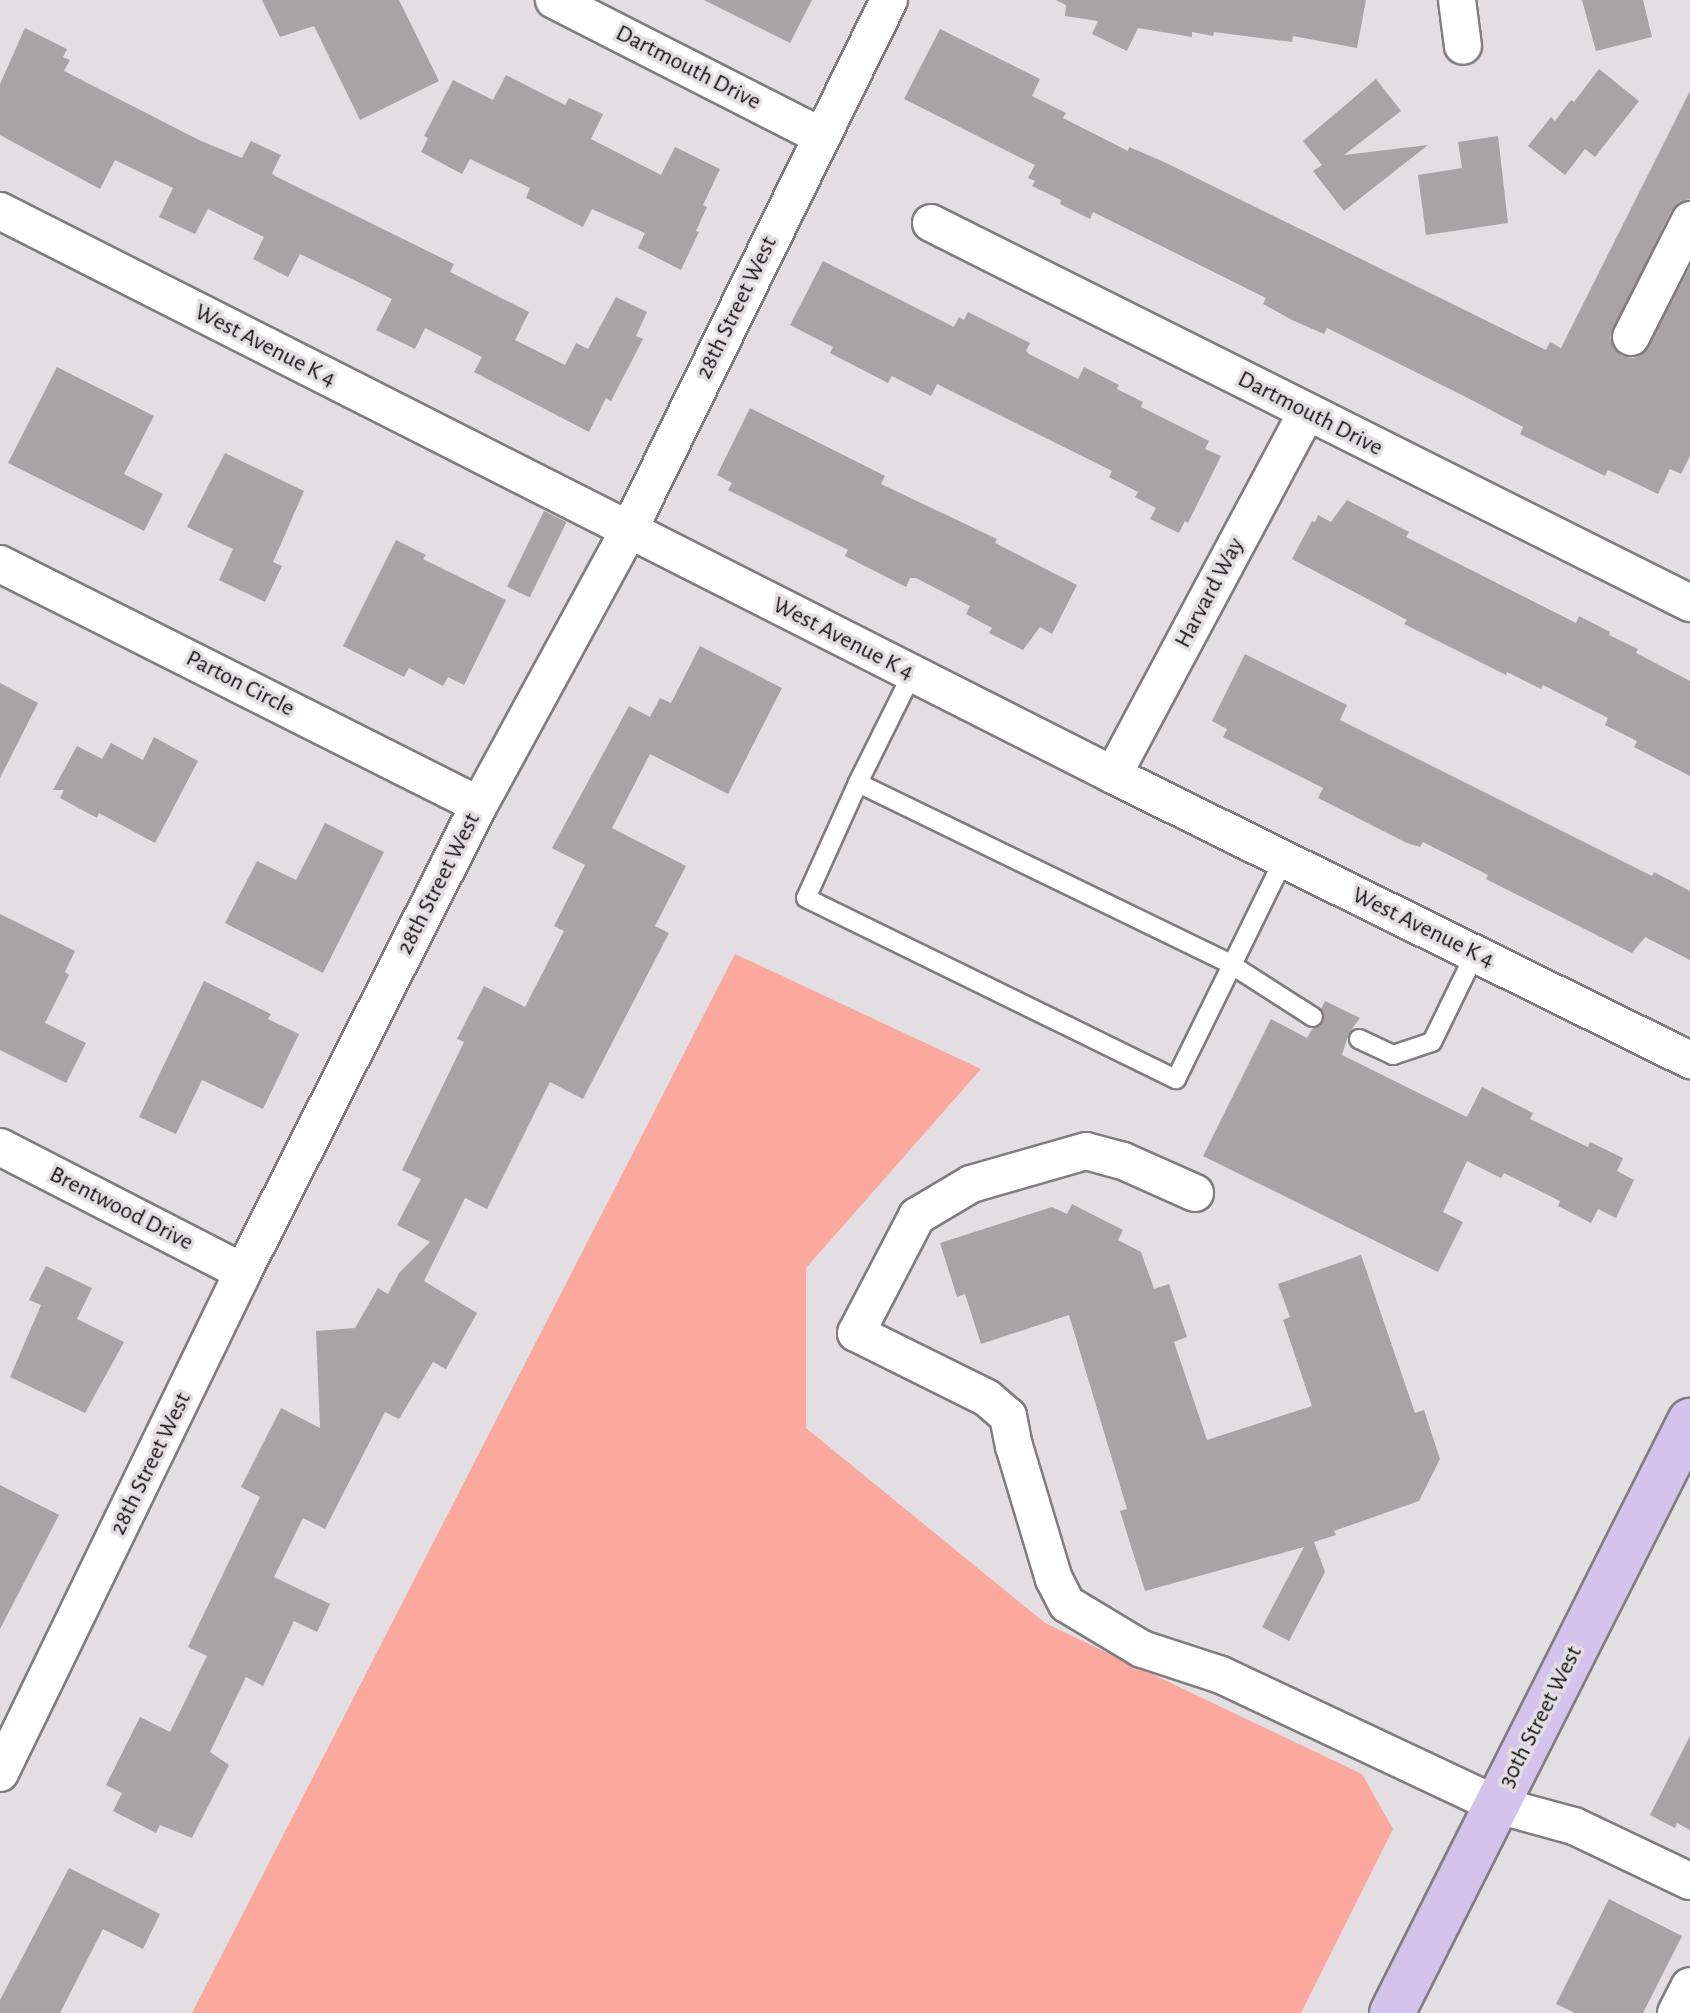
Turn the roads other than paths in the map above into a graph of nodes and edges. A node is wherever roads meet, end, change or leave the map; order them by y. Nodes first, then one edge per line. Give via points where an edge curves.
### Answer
1 (554, 0) edge
2 (889, 0) edge
3 (1457, 0) edge
4 (1463, 46) dead end
5 (821, 136) junction
6 (0, 211) edge
7 (1690, 220) edge
8 (931, 223) dead end
9 (1631, 337) dead end
10 (1307, 412) junction
11 (629, 530) junction
12 (0, 564) edge
13 (1690, 603) edge
14 (912, 674) junction
15 (1113, 775) junction
16 (858, 783) junction
17 (479, 805) junction
18 (1284, 859) junction
19 (1475, 954) junction
20 (1232, 965) junction
21 (1313, 1017) dead end
22 (1359, 1039) dead end
23 (1690, 1060) edge
24 (0, 1147) edge
25 (1195, 1193) dead end
26 (243, 1272) junction
27 (1690, 1421) edge
28 (13, 1716) edge
29 (0, 1773) edge
30 (1497, 1805) junction
31 (1690, 1881) edge
32 (1690, 1986) edge
33 (1392, 2013) edge
34 (1676, 2013) edge

1 - 5 street, Dartmouth Drive
2 - 5 street, 28th Street West
3 - 4 street
5 - 11 street, 28th Street West
6 - 11 street, West Avenue K 4
7 - 9 street
8 - 10 street, Dartmouth Drive
10 - 13 street, Dartmouth Drive
10 - 15 street, Harvard Way
11 - 14 street, West Avenue K 4
11 - 17 street, 28th Street West
12 - 17 street, Parton Circle
14 - 15 street, West Avenue K 4
14 - 16 lane
15 - 18 street, West Avenue K 4
16 - 20 lane
16 - 20 lane via 806,898 1176,1079
17 - 26 street, 28th Street West
18 - 19 street, West Avenue K 4
18 - 20 lane
19 - 22 lane via 1432,1042 1393,1055
19 - 23 street, West Avenue K 4
20 - 21 lane
24 - 26 street, Brentwood Drive
25 - 30 street via 1086,1151 971,1184 917,1216 856,1333 987,1398 1008,1416 1054,1579 1067,1604 1142,1649 1221,1675
26 - 28 street, 28th Street West
27 - 30 main road, 30th Street West
28 - 29 street, 28th Street West
30 - 31 street via 1574,1826
30 - 33 main road, 30th Street West
32 - 34 street

